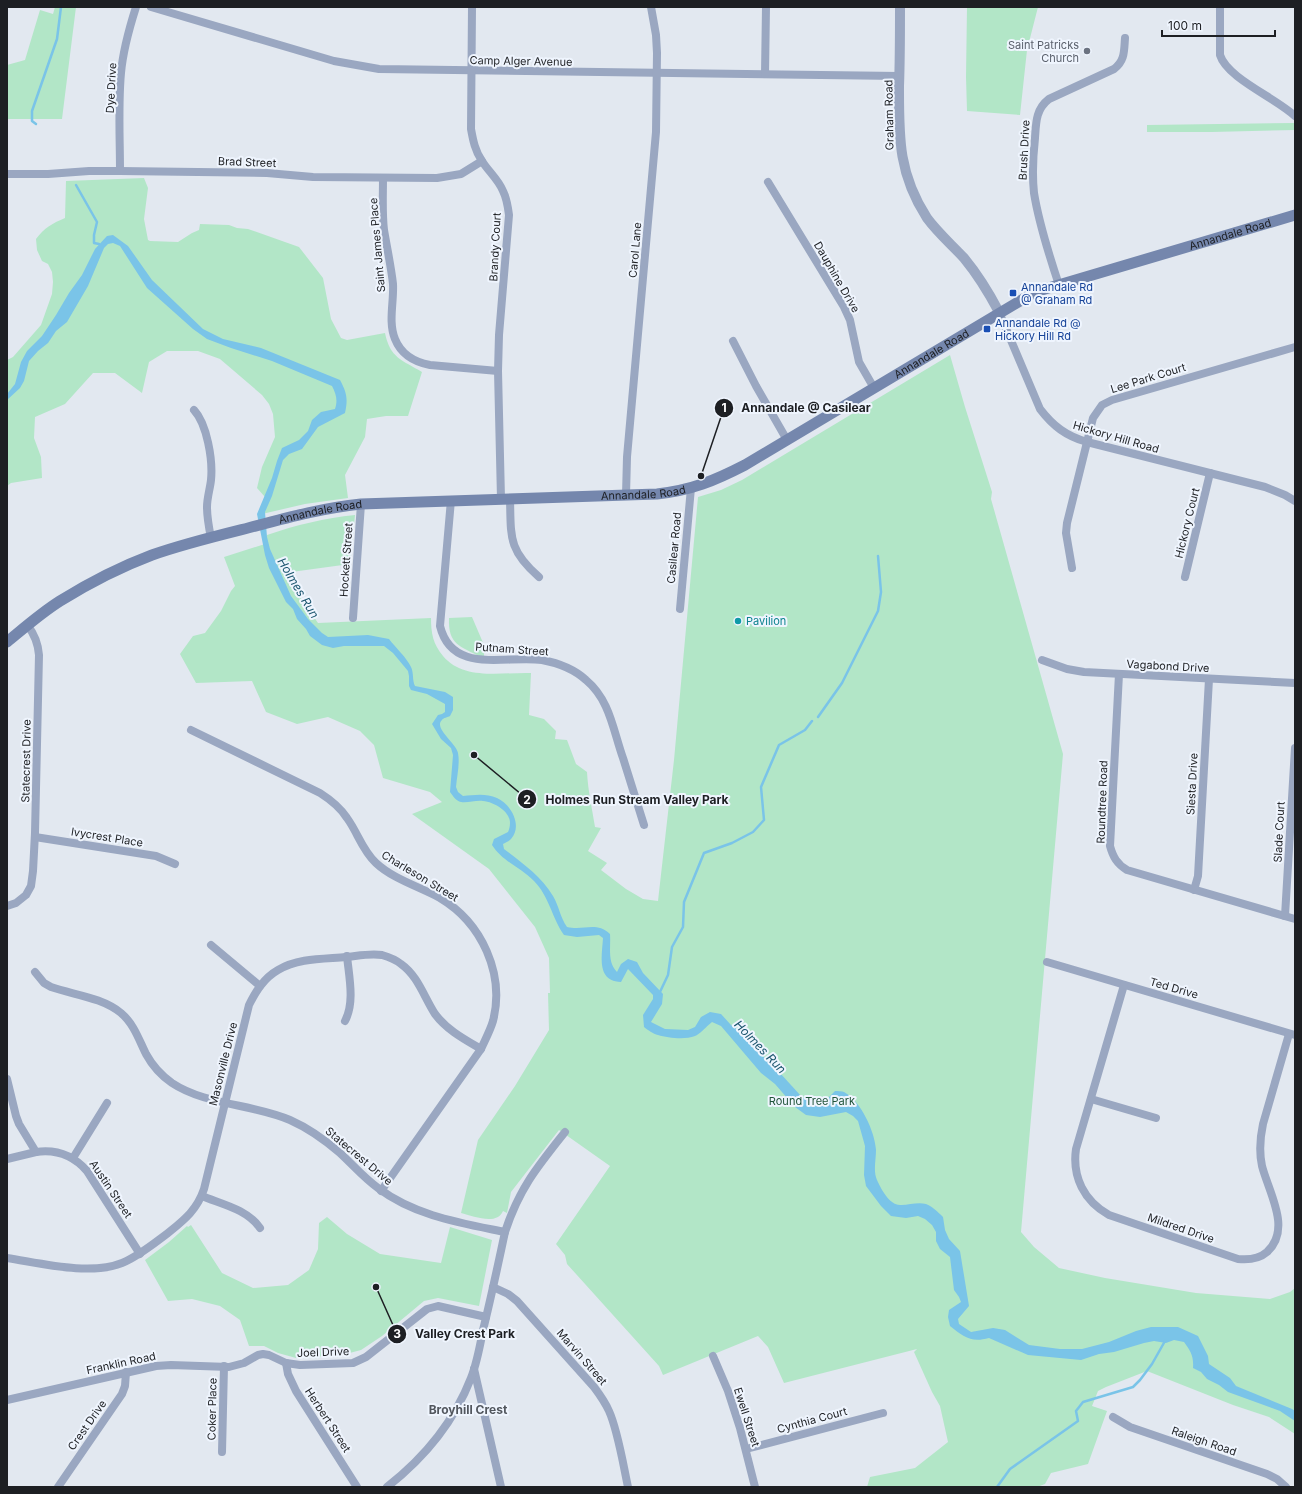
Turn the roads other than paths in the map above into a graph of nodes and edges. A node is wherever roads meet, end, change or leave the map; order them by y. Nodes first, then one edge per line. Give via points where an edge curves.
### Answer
1 (136, 7) edge
2 (151, 7) edge
3 (472, 7) edge
4 (651, 7) edge
5 (766, 7) edge
6 (900, 7) edge
7 (1220, 7) edge
8 (1125, 38) dead end
9 (471, 71) junction
10 (657, 73) junction
11 (765, 74) junction
12 (900, 76) junction
13 (1295, 116) edge
14 (482, 161) junction
15 (120, 171) junction
16 (7, 174) edge
17 (383, 178) junction
18 (768, 182) dead end
19 (1295, 215) edge
20 (1059, 285) junction
21 (999, 312) junction
22 (733, 341) dead end
23 (1295, 347) edge
24 (498, 371) junction
25 (874, 388) junction
26 (194, 410) dead end
27 (787, 440) junction
28 (1087, 442) junction
29 (1210, 473) junction
30 (691, 488) junction
31 (626, 495) junction
32 (506, 498) junction
33 (450, 500) junction
34 (1295, 502) edge
35 (361, 504) junction
36 (211, 538) junction
37 (1072, 568) dead end
38 (539, 577) dead end
39 (1184, 577) dead end
40 (680, 609) dead end
41 (353, 618) dead end
42 (28, 626) junction
43 (7, 642) edge
44 (1042, 660) dead end
45 (1119, 674) junction
46 (1209, 679) junction
47 (1295, 684) edge
48 (190, 730) dead end
49 (1295, 748) edge
50 (644, 825) dead end
51 (35, 837) junction
52 (175, 864) dead end
53 (1194, 890) junction
54 (7, 906) edge
55 (1285, 916) junction
56 (1295, 919) edge
57 (211, 945) dead end
58 (347, 956) junction
59 (1047, 962) dead end
60 (35, 972) dead end
61 (1124, 985) junction
62 (260, 986) junction
63 (345, 1022) dead end
64 (1292, 1034) edge
65 (481, 1049) junction
66 (7, 1079) edge
67 (1091, 1099) junction
68 (225, 1102) junction
69 (106, 1104) dead end
70 (1156, 1118) dead end
71 (565, 1132) dead end
72 (36, 1152) junction
73 (73, 1158) junction
74 (7, 1159) edge
75 (381, 1191) junction
76 (202, 1196) junction
77 (260, 1228) dead end
78 (505, 1232) junction
79 (140, 1254) junction
80 (7, 1258) edge
81 (493, 1287) junction
82 (486, 1317) junction
83 (713, 1356) dead end
84 (286, 1363) junction
85 (224, 1366) junction
86 (474, 1370) junction
87 (126, 1372) junction
88 (7, 1400) edge
89 (883, 1413) dead end
90 (1113, 1417) dead end
91 (746, 1449) junction
92 (222, 1452) dead end
93 (58, 1487) edge
94 (357, 1487) edge
95 (387, 1487) edge
96 (501, 1487) edge
97 (628, 1487) edge
98 (755, 1487) edge
99 (1286, 1487) edge

1 - 15 street, Dye Drive via 125,45 121,72
2 - 9 street, Camp Alger Avenue via 356,66 394,70
3 - 9 street, Brandy Court
4 - 10 street, Carol Lane via 656,35
5 - 11 street
6 - 12 street, Graham Road
7 - 13 street via 1222,60 1241,80
8 - 20 street, Brush Drive via 1123,60 1119,65 1049,99 1037,116 1033,153 1034,191 1039,218
9 - 10 street, Camp Alger Avenue
9 - 14 street, Brandy Court via 471,129 476,151
10 - 11 street, Camp Alger Avenue
10 - 31 street, Carol Lane via 655,145 628,445
11 - 12 street, Camp Alger Avenue
12 - 21 street, Graham Road via 899,142 913,193 928,219 978,276
14 - 17 street, Brad Street via 471,169 451,176
14 - 24 street, Brandy Court via 498,181 507,202 509,215
15 - 16 street, Brad Street
15 - 17 street, Brad Street
17 - 24 street, Saint James Place via 384,228 393,286 393,331 400,348 421,364
18 - 25 street, Dauphine Drive via 844,307 850,320 859,362
19 - 20 main road, Annandale Road
20 - 21 main road, Annandale Road via 1035,292
21 - 25 main road, Annandale Road
21 - 28 street, Hickory Hill Road via 1040,409 1065,433
22 - 27 street
23 - 28 street, Lee Park Court via 1109,401 1099,408 1093,418
24 - 32 street, Brandy Court
25 - 27 main road, Annandale Road
26 - 36 street via 205,430 210,460 211,480 206,506
27 - 30 main road, Annandale Road via 724,476
28 - 29 street, Hickory Hill Road
28 - 37 street, Lee Park Court via 1067,523 1066,533
29 - 34 street, Hickory Hill Road via 1266,487
29 - 39 street, Hickory Court
30 - 31 main road, Annandale Road via 657,494
30 - 40 street, Casilear Road
31 - 32 main road, Annandale Road
32 - 33 main road, Annandale Road
32 - 38 street, Brandy Court via 515,549 520,559
33 - 35 main road, Annandale Road
33 - 50 street, Putnam Street via 440,626 442,636 459,654 474,659 542,660 562,665 585,679 598,692 608,710
35 - 36 main road, Annandale Road via 337,506
35 - 41 street, Hockett Street
36 - 42 main road, Annandale Road via 160,552 124,566 60,601
42 - 43 main road, Annandale Road
42 - 51 street, Statecrest Drive via 38,644 39,655
44 - 45 street, Vagabond Drive via 1067,669
45 - 46 street, Vagabond Drive
45 - 53 street, Roundtree Road via 1110,846 1112,854 1120,866 1127,870
46 - 47 street, Vagabond Drive
46 - 53 street, Siesta Drive via 1198,876
48 - 65 street, Charleson Street via 329,799 347,817 363,848 377,864 441,899 463,916 481,940 492,963 495,977 496,1005 493,1021
49 - 55 street, Slade Court
51 - 52 street, Ivycrest Place via 156,856
51 - 54 street, Statecrest Drive via 31,886 24,897
53 - 55 street, Roundtree Road
55 - 56 street, Roundtree Road
57 - 62 street
58 - 62 street, Masonville Drive via 288,965 273,973
58 - 63 street via 351,1001
58 - 65 street, Masonville Drive via 382,955 400,963 414,976 428,1002 446,1026
59 - 61 street, Ted Drive
60 - 68 street, Statecrest Drive via 51,987 113,1007 129,1021 147,1055 163,1075 184,1090
61 - 64 street, Ted Drive
61 - 67 street, Mildred Drive
62 - 68 street, Masonville Drive via 249,1005
64 - 67 street, Mildred Drive via 1263,1124 1260,1150 1278,1218 1278,1233 1270,1248 1257,1258 1238,1259 1109,1215 1092,1204 1080,1186 1075,1166 1076,1148
65 - 75 street, Charleson Street
66 - 72 street via 19,1124
67 - 70 street
68 - 75 street, Statecrest Drive via 273,1114 304,1127 332,1146
68 - 76 street, Masonville Drive
69 - 73 street
71 - 78 street via 528,1180
72 - 73 street, Austin Street via 56,1151
72 - 74 street, Austin Street
73 - 79 street, Austin Street via 87,1171
75 - 78 street, Statecrest Drive via 424,1213
76 - 77 street via 244,1213
76 - 79 street, Masonville Drive via 188,1217
78 - 81 street
79 - 80 street, Masonville Drive via 121,1264 95,1269
81 - 82 street
81 - 97 street, Marvin Street via 517,1301 603,1399 614,1425
82 - 84 street, Joel Drive via 438,1306 432,1307 415,1317 359,1361 300,1365
82 - 86 street
83 - 91 street, Ewell Street via 728,1391
84 - 85 street, Franklin Road via 263,1354 235,1366
84 - 94 street, Herbert Street via 296,1391
85 - 87 street, Franklin Road via 170,1365
85 - 92 street, Coker Place
86 - 95 street via 442,1433 415,1463
86 - 96 street
87 - 88 street, Franklin Road
87 - 93 street, Crest Drive via 122,1394
89 - 91 street, Cynthia Court
90 - 99 street, Raleigh Road via 1130,1427 1267,1474
91 - 98 street, Ewell Street

